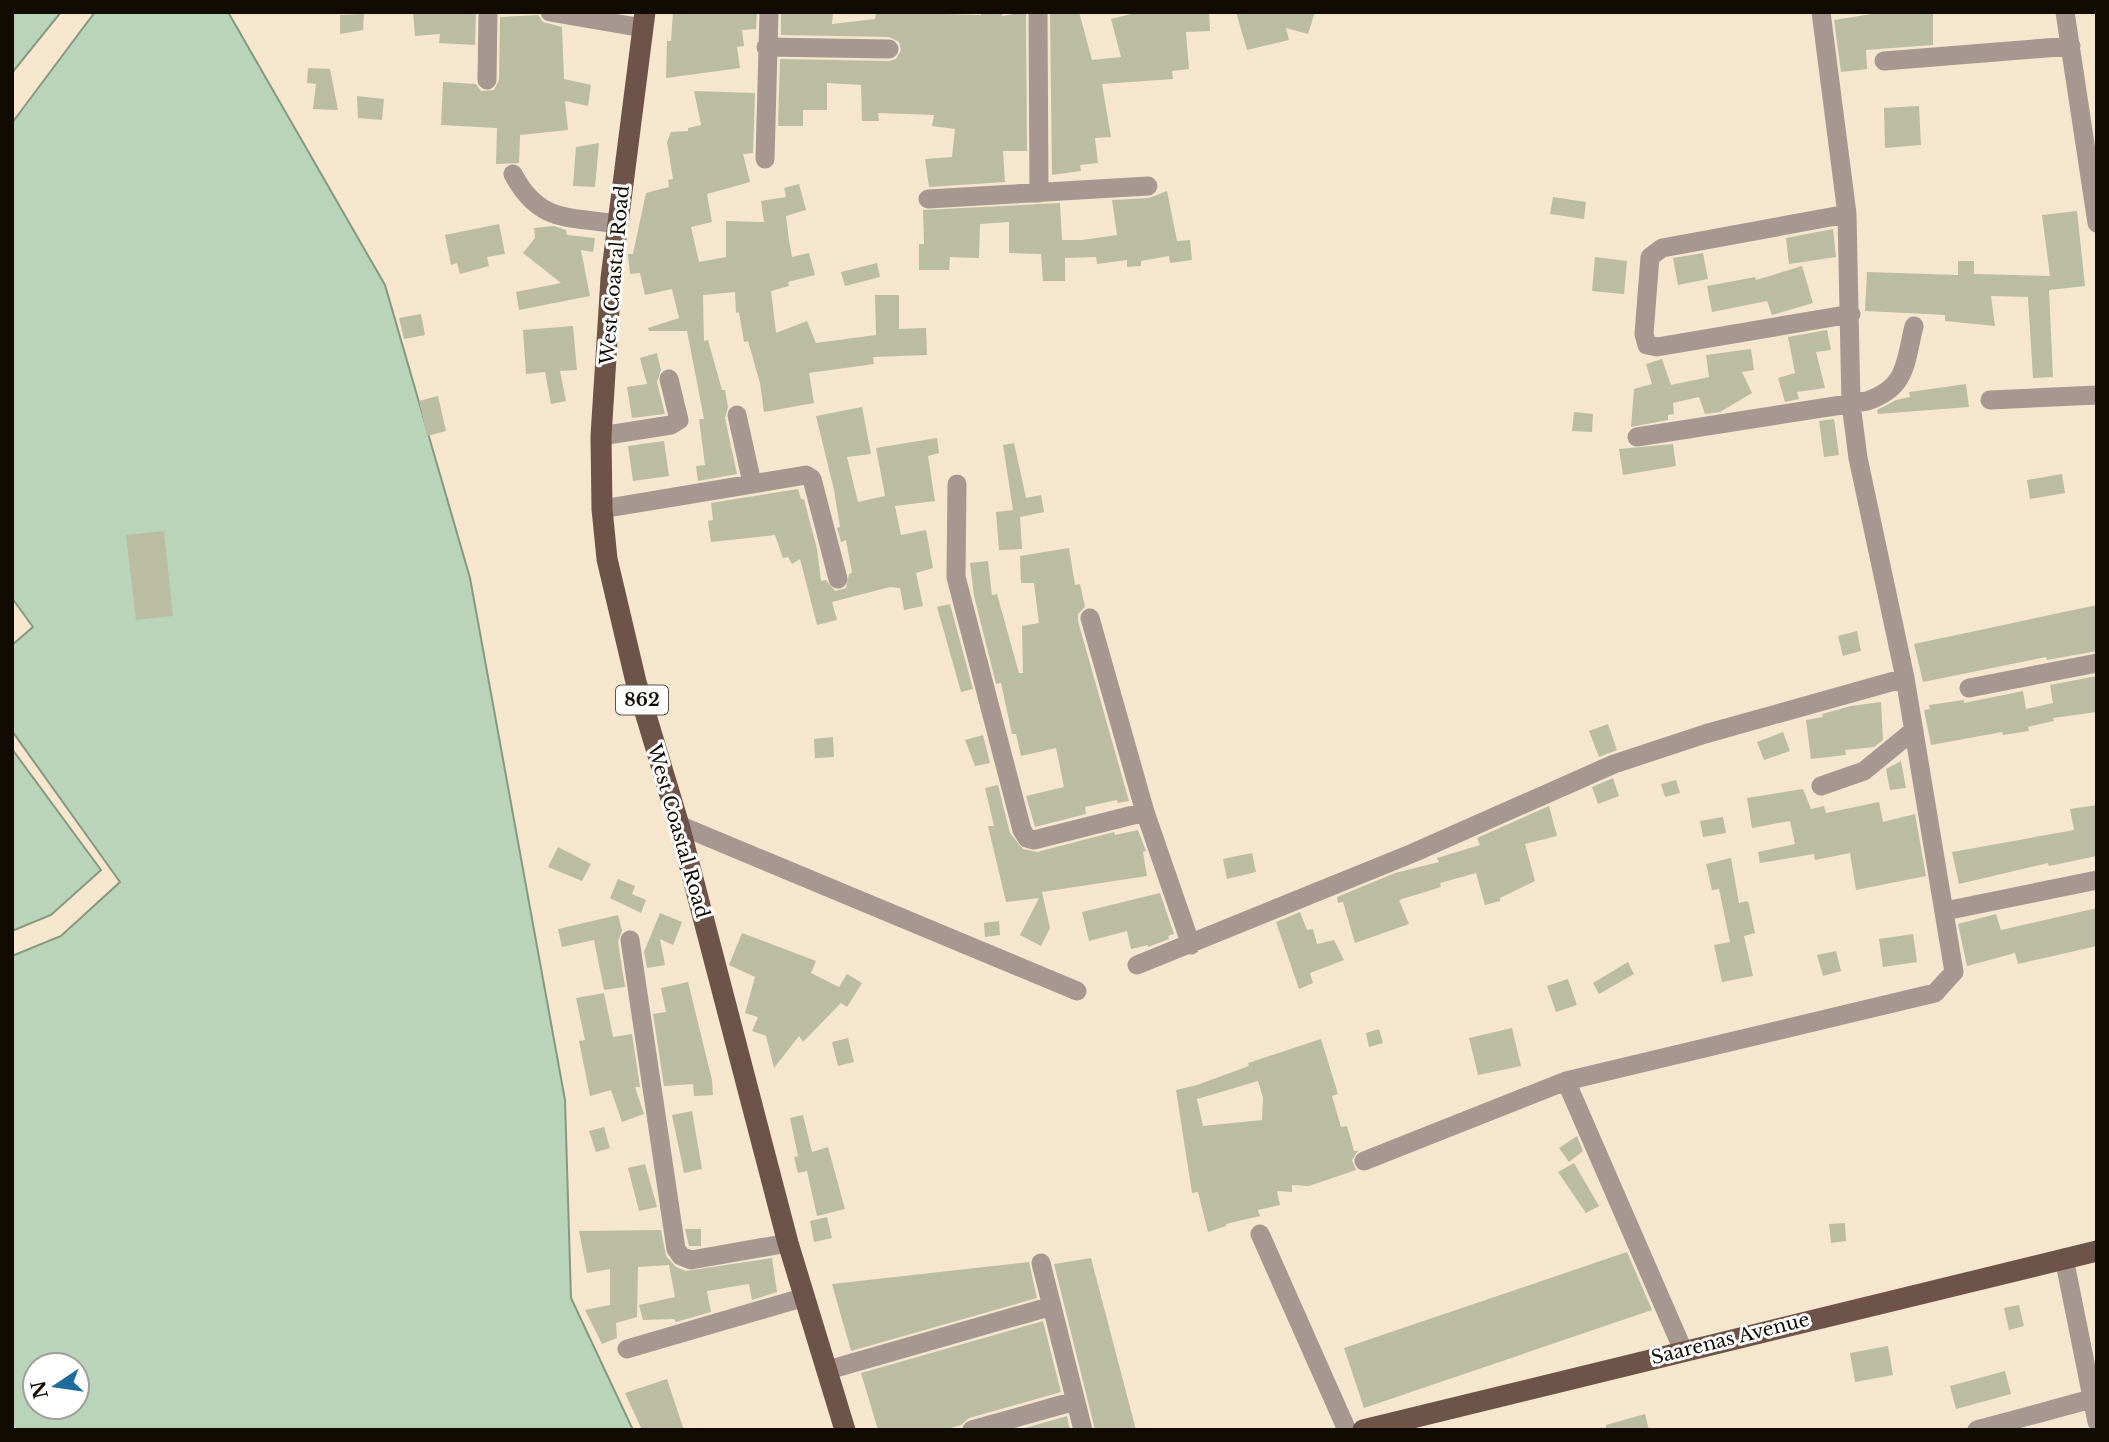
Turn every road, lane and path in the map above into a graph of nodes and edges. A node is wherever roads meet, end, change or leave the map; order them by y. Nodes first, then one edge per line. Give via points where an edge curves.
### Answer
1 (488, 12) edge
2 (550, 12) edge
3 (769, 12) edge
4 (1038, 12) edge
5 (1821, 12) edge
6 (2065, 12) edge
7 (644, 20) edge
8 (2071, 46) junction
9 (766, 47) junction
10 (889, 49) dead end
11 (1884, 61) dead end
12 (487, 80) dead end
13 (2088, 109) edge
14 (765, 159) dead end
15 (513, 174) dead end
16 (1148, 186) dead end
17 (1039, 193) junction
18 (928, 199) dead end
19 (1847, 214) junction
20 (2097, 223) edge
21 (616, 224) junction
22 (1850, 314) junction
23 (1914, 326) dead end
24 (669, 379) dead end
25 (2097, 395) edge
26 (1990, 400) dead end
27 (1851, 404) junction
28 (737, 415) dead end
29 (601, 436) junction
30 (1637, 436) dead end
31 (752, 483) junction
32 (957, 484) dead end
33 (602, 509) junction
34 (838, 579) dead end
35 (1090, 618) dead end
36 (2097, 663) edge
37 (1905, 678) junction
38 (1969, 688) dead end
39 (1914, 730) junction
40 (1821, 786) dead end
41 (1145, 812) junction
42 (679, 825) junction
43 (2097, 880) edge
44 (1945, 911) junction
45 (630, 940) dead end
46 (1191, 945) junction
47 (1137, 965) dead end
48 (1077, 991) dead end
49 (1566, 1081) junction
50 (1364, 1161) dead end
51 (1260, 1234) dead end
52 (788, 1243) junction
53 (2097, 1251) edge
54 (2064, 1258) junction
55 (1041, 1263) dead end
56 (805, 1297) junction
57 (1052, 1306) junction
58 (627, 1349) dead end
59 (1683, 1350) junction
60 (828, 1370) junction
61 (2091, 1399) junction
62 (1076, 1401) junction
63 (2097, 1422) edge
64 (1369, 1429) edge
65 (845, 1430) edge
66 (972, 1430) edge
67 (1083, 1430) edge
68 (1347, 1430) edge
69 (1977, 1430) edge

1 - 12 street
2 - 7 street
3 - 9 street
4 - 17 street
5 - 19 street
6 - 8 street
7 - 21 main road, West Coastal Road / 862
8 - 11 street
8 - 13 street
9 - 10 street
9 - 14 street
13 - 20 street
15 - 21 street via 524,195 541,209
16 - 17 street
17 - 18 street
19 - 22 street
19 - 22 street via 1662,248 1650,257 1644,334 1647,345 1657,347
21 - 29 main road, West Coastal Road / 862
22 - 27 street
23 - 27 street via 1901,379 1887,394
24 - 29 street via 679,420
25 - 26 street
27 - 30 street
27 - 37 street via 1858,458
28 - 31 street
29 - 33 main road, West Coastal Road / 862
31 - 33 street
31 - 34 street via 806,475 812,479
32 - 41 street via 956,577 1022,830 1034,840
33 - 42 main road, West Coastal Road / 862 via 615,600
35 - 41 street
36 - 38 street
37 - 39 street
37 - 46 street via 1614,764
39 - 40 street via 1864,771
39 - 44 street
41 - 46 street
42 - 48 street
42 - 52 main road, West Coastal Road / 862
43 - 44 street
44 - 49 street via 1954,972 1934,993
45 - 52 street via 676,1249 691,1260
46 - 47 street
49 - 50 street
49 - 59 street
51 - 68 street
52 - 56 main road, West Coastal Road / 862
53 - 54 main road, Saarenas Avenue
54 - 59 main road, Saarenas Avenue
54 - 61 street
55 - 57 street
56 - 58 street
56 - 60 main road, West Coastal Road / 862
57 - 60 street
57 - 62 street
59 - 64 main road, Saarenas Avenue
60 - 65 main road, West Coastal Road / 862
61 - 63 street
61 - 69 street
62 - 66 street
62 - 67 street

